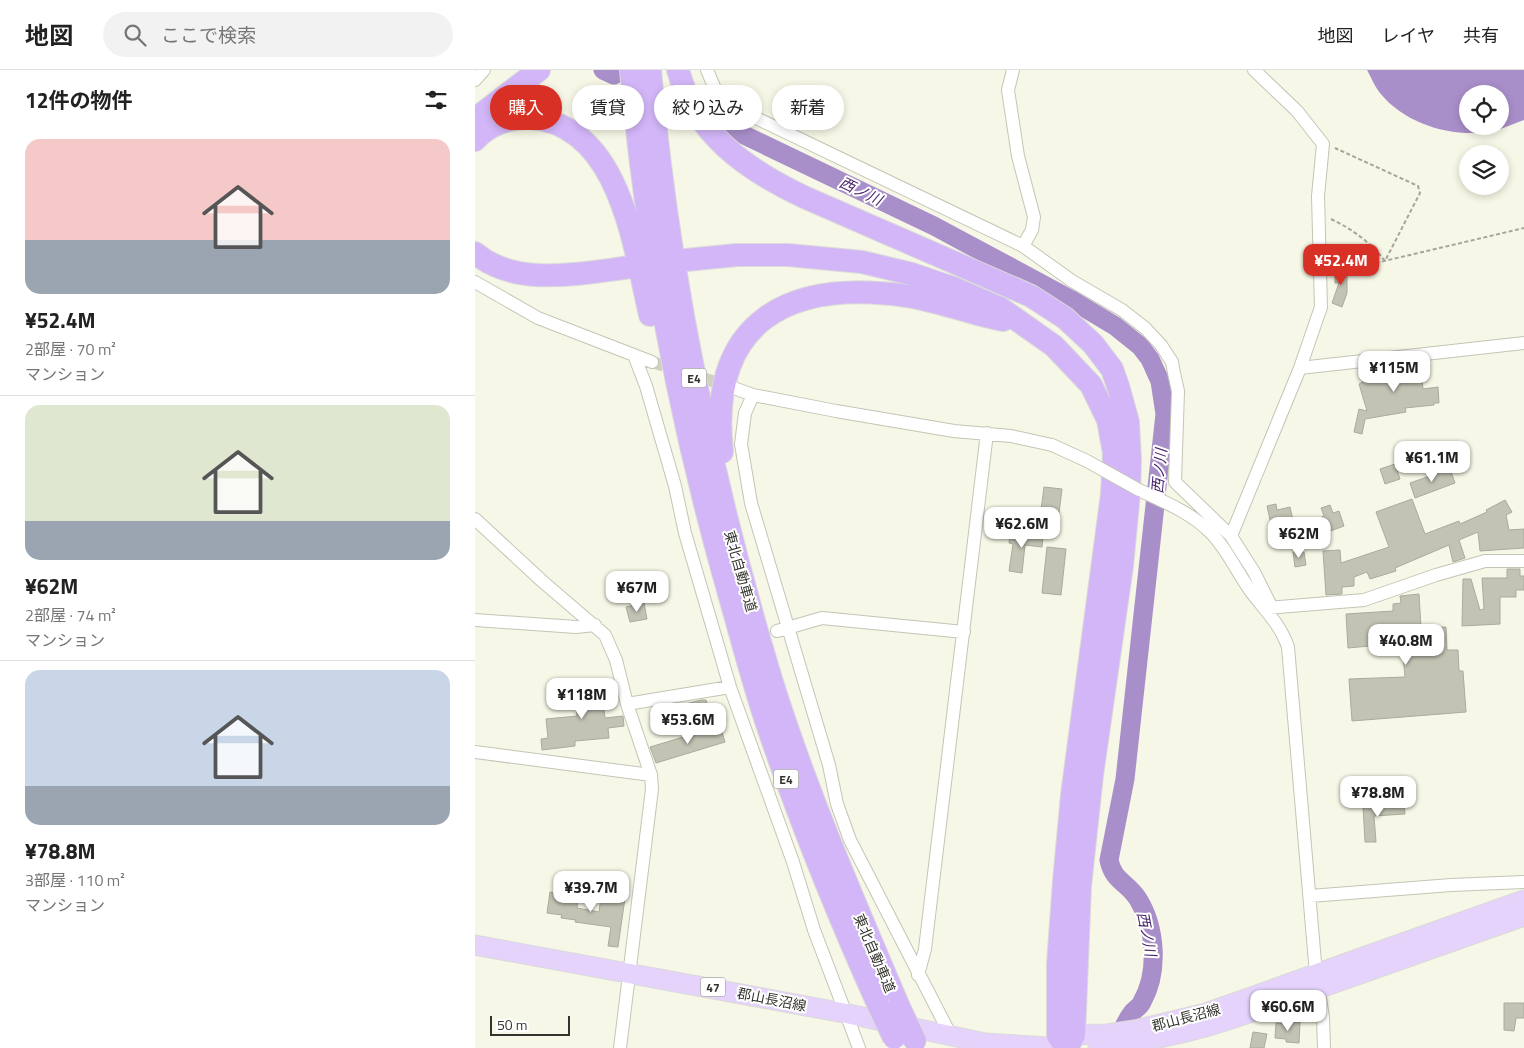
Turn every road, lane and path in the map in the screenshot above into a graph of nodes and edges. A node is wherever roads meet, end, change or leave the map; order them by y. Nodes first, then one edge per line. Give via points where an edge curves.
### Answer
1 (484, 70) edge
2 (539, 70) edge
3 (631, 70) edge
4 (650, 70) edge
5 (677, 70) edge
6 (707, 70) edge
7 (1013, 70) edge
8 (1255, 70) edge
9 (475, 80) edge
10 (475, 119) edge
11 (475, 140) edge
12 (1323, 144) junction
13 (1318, 215) junction
14 (1524, 228) edge
15 (475, 237) edge
16 (1023, 246) junction
17 (475, 253) edge
18 (1320, 254) junction
19 (1385, 261) junction
20 (475, 282) edge
21 (1017, 322) junction
22 (1524, 343) edge
23 (633, 355) junction
24 (652, 362) tunnel mouth
25 (1300, 368) junction
26 (1118, 386) junction
27 (731, 387) tunnel mouth
28 (753, 395) junction
29 (987, 433) junction
30 (475, 519) edge
31 (1231, 536) junction
32 (715, 546) junction
33 (1524, 561) edge
34 (1269, 608) junction
35 (475, 620) edge
36 (595, 625) junction
37 (783, 629) junction
38 (964, 632) junction
39 (772, 679) junction
40 (730, 687) junction
41 (627, 704) junction
42 (475, 752) edge
43 (651, 775) junction
44 (1524, 882) edge
45 (1310, 896) junction
46 (1524, 900) edge
47 (1524, 916) edge
48 (475, 945) edge
49 (628, 971) junction
50 (918, 975) junction
51 (1318, 981) junction
52 (888, 1005) junction
53 (844, 1012) junction
54 (950, 1034) junction
55 (906, 1044) edge
56 (1067, 1044) edge
57 (620, 1048) edge
58 (859, 1048) edge
59 (1324, 1048) edge

1 - 9 street
2 - 10 highway
3 - 32 highway, 東北自動車道 / E4 via 642,171 666,330
4 - 39 highway, 東北自動車道 / E4 via 661,179 687,346 719,487
5 - 26 highway via 701,121 739,160 795,193 1031,296 1065,318 1093,344 1112,369
6 - 16 street via 719,95 742,112
7 - 16 street via 1008,90 1018,156 1034,217 1032,230
8 - 12 street via 1297,111
11 - 32 highway via 481,133 508,120 522,118 550,122 577,136 591,149 609,176 625,212 675,418
12 - 13 street
12 - 19 path via 1376,165 1420,189 1420,196
13 - 18 street
13 - 19 path via 1347,226
14 - 19 path
15 - 17 highway via 491,250 531,262 629,261 568,274 528,274 495,265
16 - 31 street via 1072,281 1122,310 1161,345 1172,362 1178,391 1173,477
18 - 19 path via 1355,263
18 - 25 street via 1321,307
20 - 23 street via 538,318
21 - 26 highway via 1000,308 956,289 862,262 788,254 684,254 735,242 809,244 855,249 937,270 1016,303 1059,327 1089,353
21 - 39 highway via 909,297 847,292 812,296 781,308 767,316 744,339 723,381 719,432
21 - 56 highway via 1054,346 1091,385 1108,420 1114,453 1112,494 1072,795 1065,872 1058,964
22 - 25 street
23 - 24 street
23 - 40 street via 646,386 685,533 724,646
25 - 31 street
26 - 56 highway via 1128,422 1129,493 1122,566 1092,775
27 - 28 street
28 - 29 street via 954,431
28 - 37 street via 745,413 742,458
29 - 34 street, bridge via 1052,445 1190,517 1209,531 1249,588
29 - 38 street
30 - 36 street
31 - 34 street via 1254,572
32 - 52 highway, 東北自動車道 / E4 via 767,727 831,896
33 - 34 street via 1485,561 1364,600
34 - 45 street via 1289,647
35 - 36 street via 576,627
36 - 41 street via 605,635 613,652
37 - 38 street via 822,618
37 - 50 street via 829,765 837,804 850,840
38 - 50 street via 925,949
39 - 52 highway, 東北自動車道 / E4
40 - 41 street
40 - 53 street
41 - 43 street
42 - 43 street
43 - 49 street via 652,789
44 - 45 street
45 - 51 street
46 - 51 main road, 郡山長沼線 / 47
47 - 51 main road, 郡山長沼線 / 47
48 - 49 main road, 郡山長沼線 / 47
49 - 53 main road, 郡山長沼線 / 47
49 - 57 street
50 - 54 street
51 - 56 main road, 郡山長沼線 / 47 via 1132,1037
51 - 59 street
52 - 55 highway, 東北自動車道 / E4, bridge
53 - 54 main road, 郡山長沼線 / 47
53 - 58 street
54 - 56 main road, 郡山長沼線 / 47

